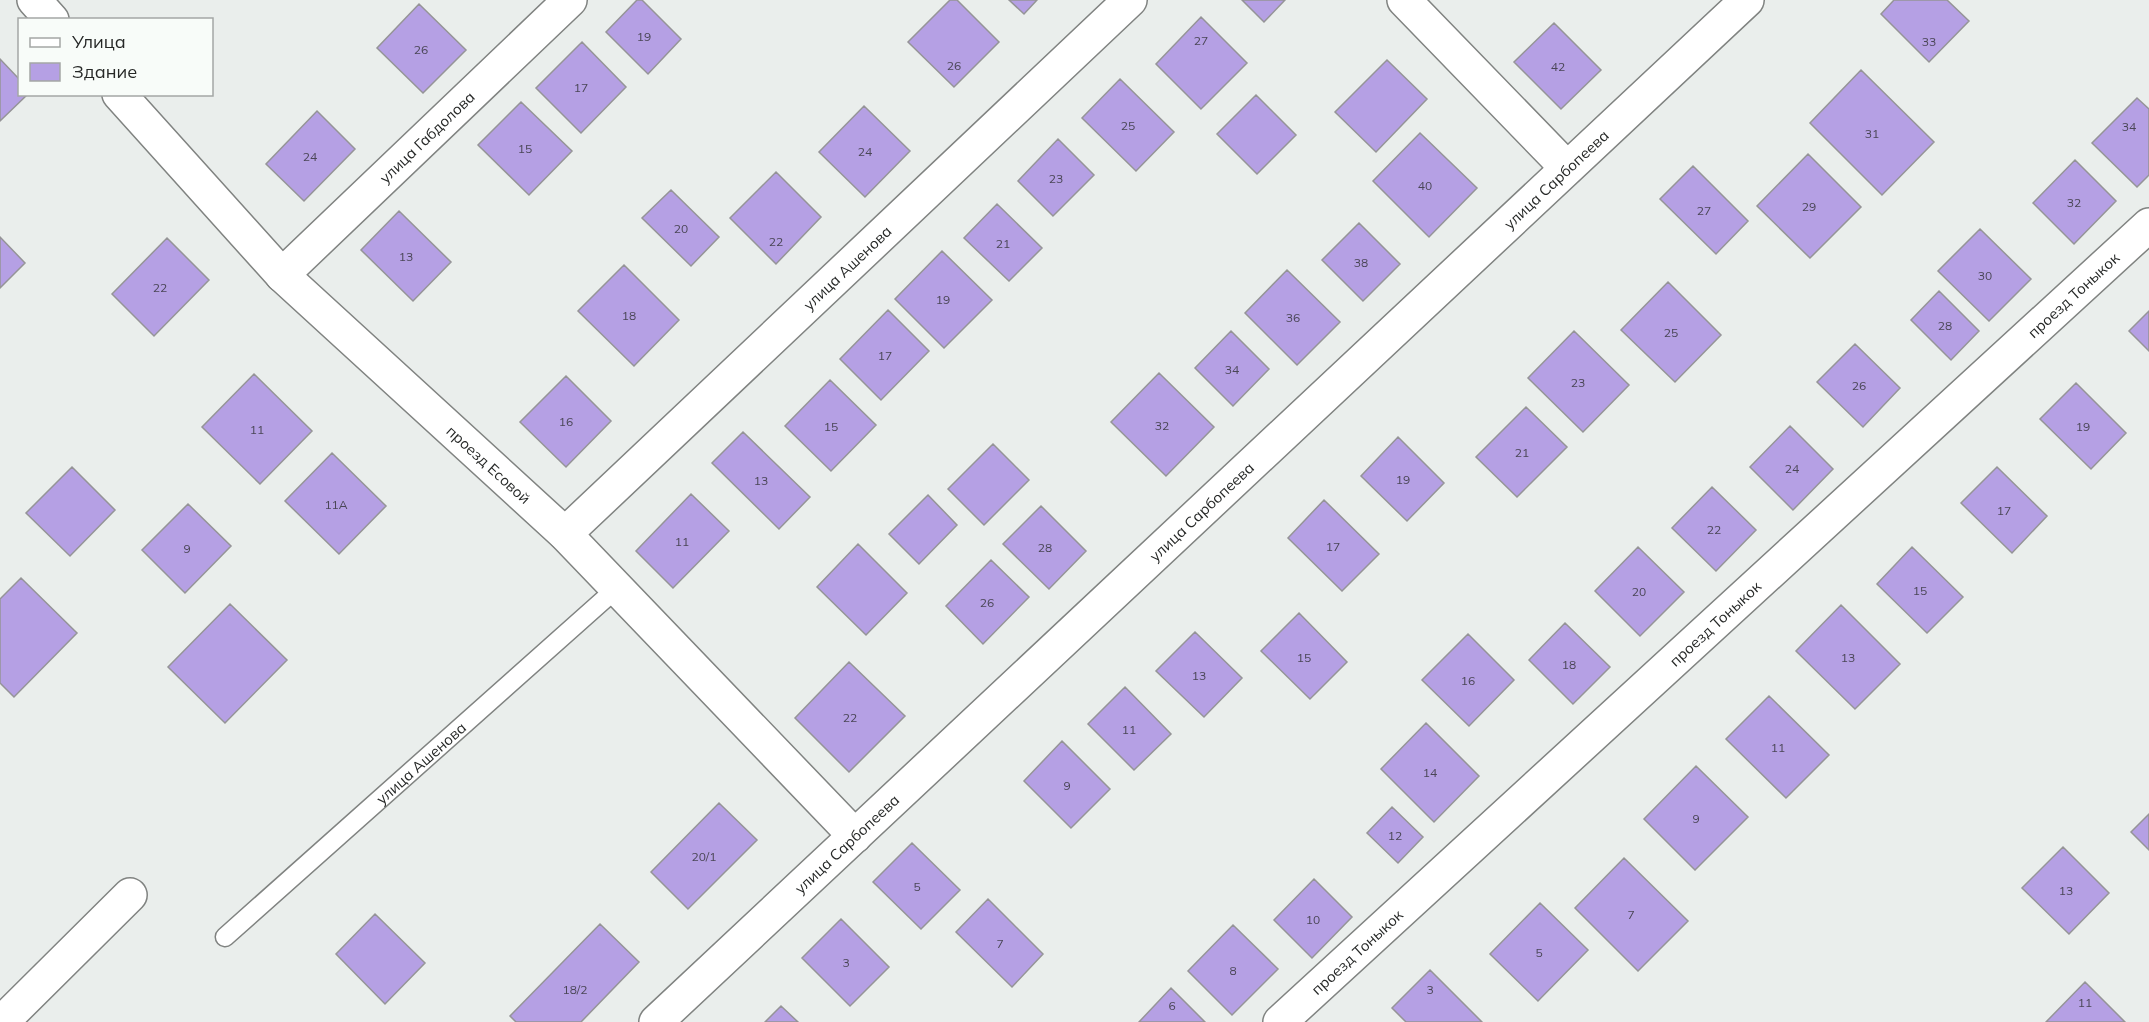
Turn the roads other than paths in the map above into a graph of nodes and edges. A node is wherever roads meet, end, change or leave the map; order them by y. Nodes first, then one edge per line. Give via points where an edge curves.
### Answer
1 (34, 0) edge
2 (570, 0) edge
3 (1130, 0) edge
4 (1404, 0) edge
5 (1747, 0) edge
6 (50, 18) edge
7 (122, 96) edge
8 (1567, 168) junction
9 (2149, 225) edge
10 (282, 275) junction
11 (565, 534) junction
12 (617, 588) junction
13 (855, 836) junction
14 (130, 895) dead end
15 (225, 937) dead end
16 (3, 1022) edge
17 (656, 1022) edge
18 (1280, 1022) edge

1 - 6 street
2 - 10 street, улица Габдолова
3 - 11 street, улица Ашенова
4 - 8 street
5 - 8 street, улица Сарбопеева
7 - 10 street, проезд Есовой
8 - 13 street, улица Сарбопеева
9 - 18 street, проезд Тоныкок
10 - 11 street, проезд Есовой
11 - 12 street, проезд Есовой
12 - 13 street, проезд Есовой
12 - 15 lane, улица Ашенова
13 - 17 street, улица Сарбопеева
14 - 16 street

